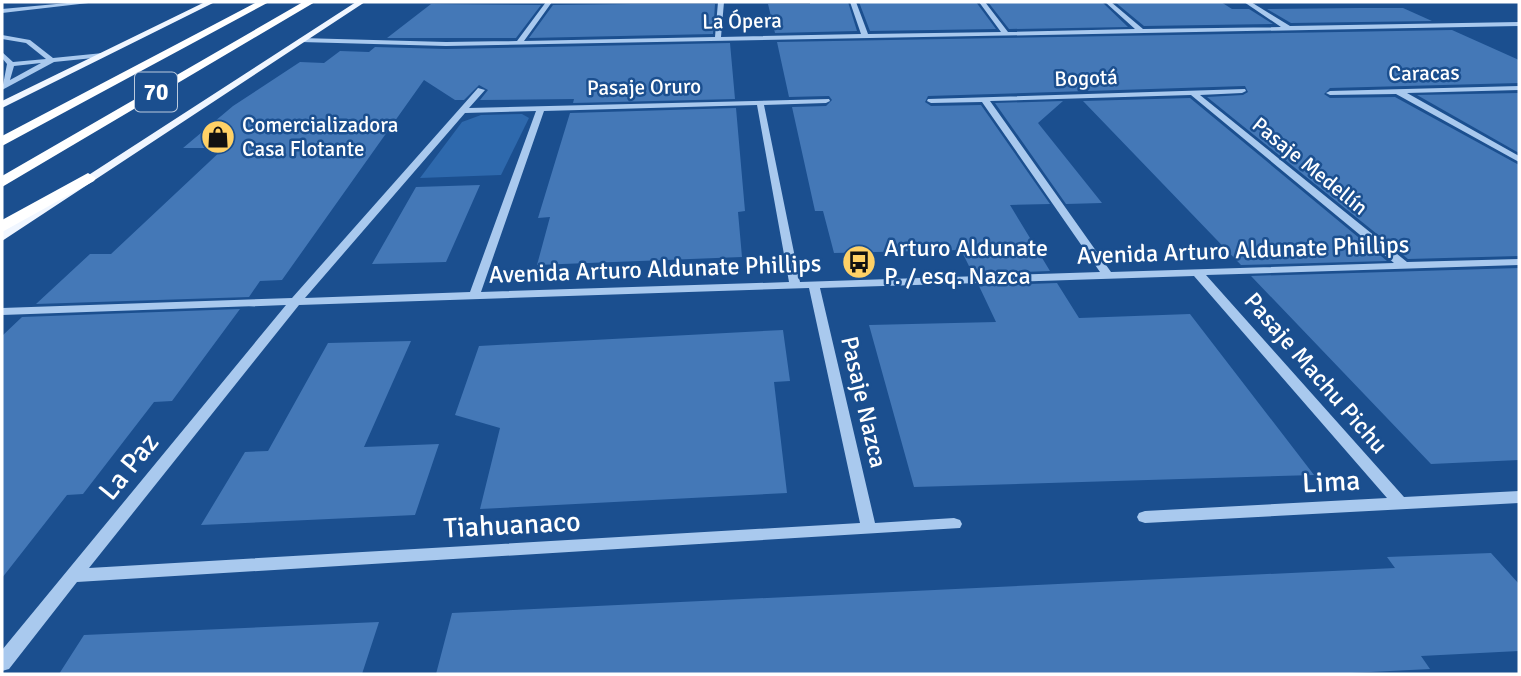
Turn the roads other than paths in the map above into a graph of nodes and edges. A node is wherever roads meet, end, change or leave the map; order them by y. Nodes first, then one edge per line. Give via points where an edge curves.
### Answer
1 (94, 2) edge
2 (211, 2) edge
3 (254, 2) edge
4 (264, 2) edge
5 (310, 2) edge
6 (361, 2) edge
7 (549, 2) edge
8 (722, 2) edge
9 (853, 2) edge
10 (982, 2) edge
11 (1108, 2) edge
12 (1247, 2) edge
13 (2, 11) edge
14 (242, 13) junction
15 (1519, 24) edge
16 (1288, 28) junction
17 (1141, 31) junction
18 (1006, 34) junction
19 (865, 36) junction
20 (2, 37) edge
21 (718, 39) junction
22 (301, 40) junction
23 (519, 43) junction
24 (2, 54) edge
25 (103, 55) junction
26 (52, 60) junction
27 (11, 64) junction
28 (3, 88) edge
29 (1519, 88) edge
30 (481, 90) dead end
31 (1242, 91) dead end
32 (1397, 91) junction
33 (1192, 93) junction
34 (1330, 93) dead end
35 (984, 99) junction
36 (931, 100) dead end
37 (826, 101) dead end
38 (760, 103) junction
39 (2, 106) edge
40 (541, 108) junction
41 (462, 111) junction
42 (2, 142) edge
43 (1519, 159) edge
44 (88, 178) junction
45 (2, 182) edge
46 (2, 227) edge
47 (2, 237) edge
48 (1519, 262) edge
49 (1405, 266) junction
50 (1198, 273) junction
51 (1108, 275) junction
52 (795, 285) junction
53 (814, 285) junction
54 (474, 296) junction
55 (295, 302) junction
56 (2, 311) edge
57 (1519, 497) edge
58 (1400, 503) junction
59 (1145, 517) dead end
60 (954, 524) dead end
61 (869, 529) junction
62 (72, 576) junction
63 (2, 663) edge

1 - 13 street
2 - 25 main road
3 - 14 highway
4 - 14 highway, 70
5 - 45 highway, 70
6 - 22 main road
7 - 23 street
8 - 21 street
9 - 19 street
10 - 18 street
11 - 17 street
12 - 16 street
14 - 42 highway, 70
15 - 16 street, La Ópera
16 - 17 street, La Ópera
17 - 18 street, La Ópera
18 - 19 street, La Ópera
19 - 21 street, La Ópera
20 - 26 street via 28,41
21 - 23 street, La Ópera
22 - 23 street, La Ópera
22 - 44 main road
24 - 27 street
25 - 26 street
25 - 39 main road
26 - 27 street
26 - 28 street
27 - 28 street
29 - 32 street, Caracas
30 - 41 street
31 - 33 street, Bogotá
32 - 34 street, Caracas
32 - 43 street
33 - 35 street, Bogotá
33 - 49 street, Pasaje Medellín
35 - 36 street, Bogotá
35 - 51 street
37 - 38 street, Pasaje Oruro
38 - 40 street, Pasaje Oruro
38 - 52 street
40 - 41 street, Pasaje Oruro
40 - 54 street
41 - 55 street
44 - 46 highway
44 - 47 main road
48 - 49 street, Avenida Arturo Aldunate Phillips
49 - 50 street, Avenida Arturo Aldunate Phillips
50 - 51 street, Avenida Arturo Aldunate Phillips
50 - 58 street, Pasaje Machu Pichu
51 - 53 street, Avenida Arturo Aldunate Phillips
52 - 53 street, Avenida Arturo Aldunate Phillips
52 - 54 street, Avenida Arturo Aldunate Phillips
53 - 61 street, Pasaje Nazca
54 - 55 street, Avenida Arturo Aldunate Phillips
55 - 56 street, Avenida Arturo Aldunate Phillips
55 - 62 street, La Paz
57 - 58 street, Lima
58 - 59 street, Lima
60 - 61 street, Tiahuanaco
61 - 62 street, Tiahuanaco
62 - 63 street, La Paz

